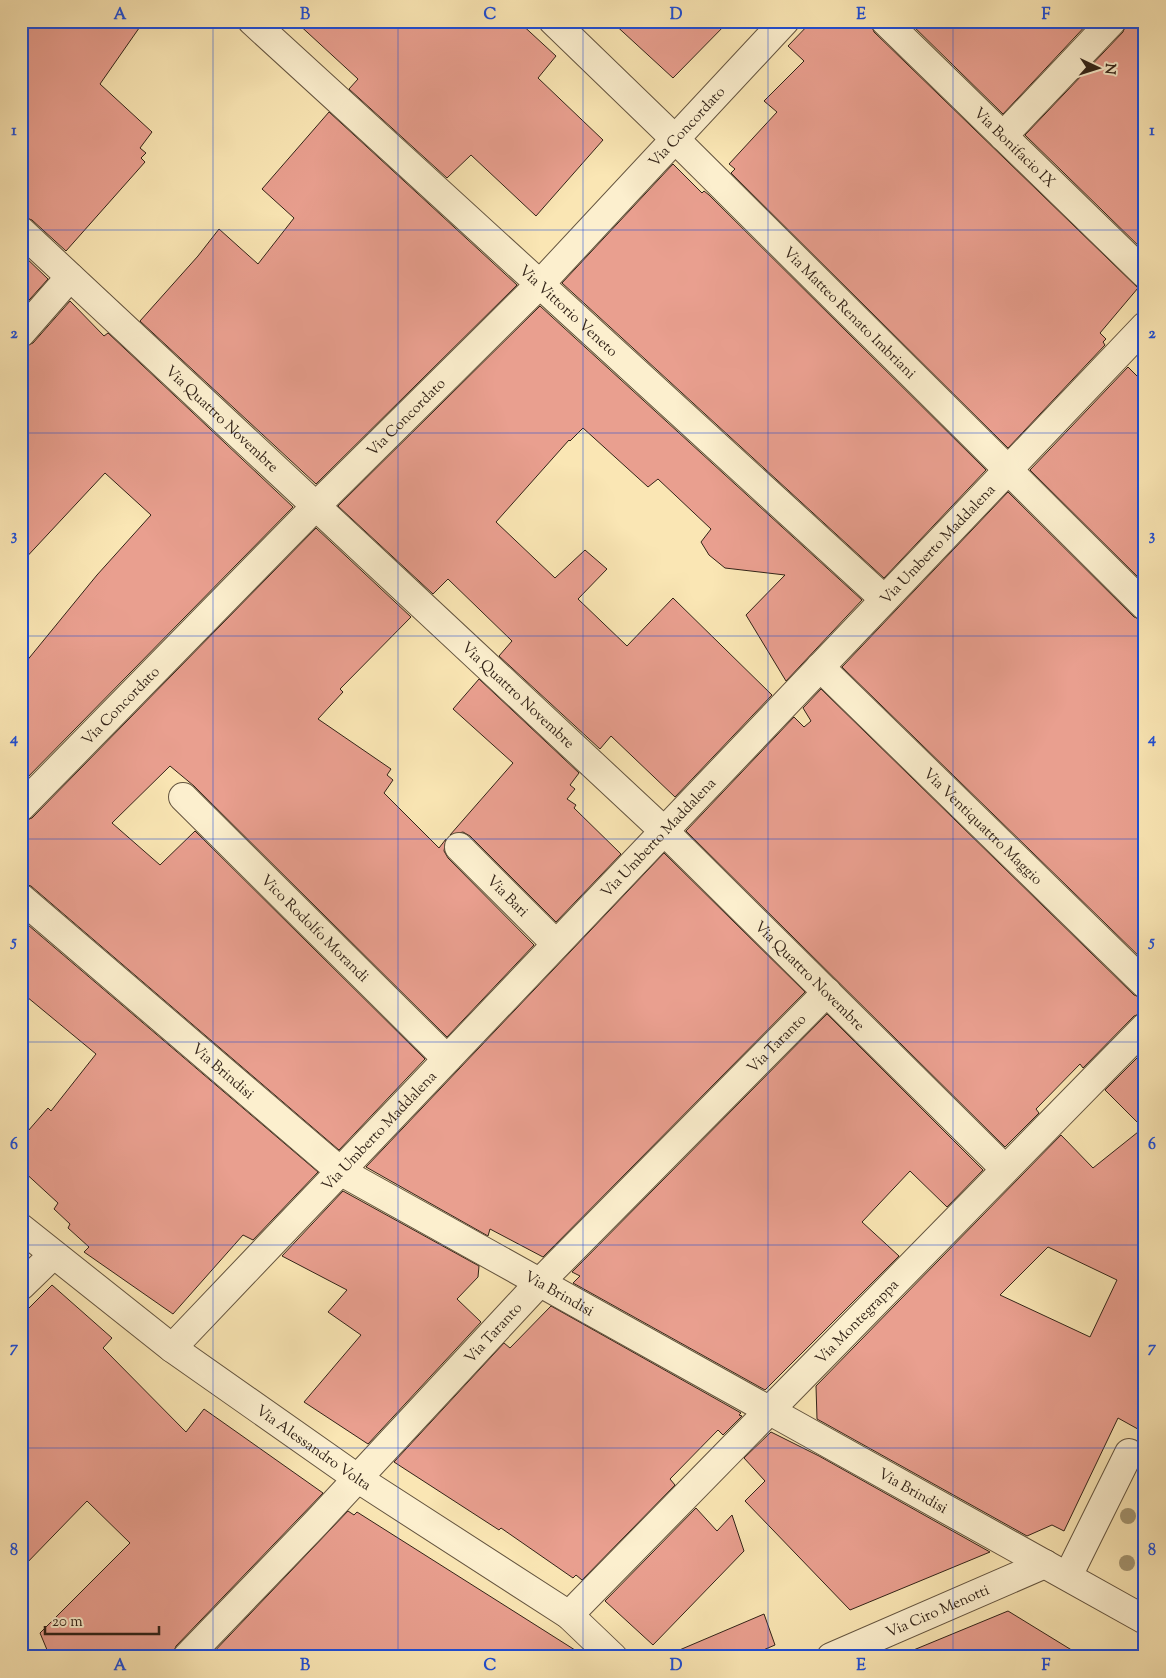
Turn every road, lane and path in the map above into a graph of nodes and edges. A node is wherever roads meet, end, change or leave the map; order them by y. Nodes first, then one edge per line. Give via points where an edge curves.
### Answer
1 (252, 21) edge
2 (553, 21) edge
3 (785, 21) edge
4 (885, 21) edge
5 (1112, 21) edge
6 (1003, 136) junction
7 (675, 139) junction
8 (21, 231) edge
9 (1145, 274) edge
10 (70, 277) junction
11 (540, 284) junction
12 (1145, 326) edge
13 (21, 333) edge
14 (1008, 470) junction
15 (316, 506) junction
16 (884, 599) junction
17 (1145, 606) edge
18 (820, 667) junction
19 (183, 797) dead end
20 (21, 807) edge
21 (664, 831) junction
22 (459, 846) dead end
23 (21, 898) edge
24 (556, 944) junction
25 (1145, 984) edge
26 (827, 992) junction
27 (1145, 1027) edge
28 (447, 1059) junction
29 (1005, 1169) junction
30 (340, 1171) junction
31 (21, 1228) edge
32 (53, 1255) junction
33 (541, 1281) junction
34 (21, 1286) edge
35 (172, 1348) junction
36 (770, 1409) junction
37 (1129, 1454) dead end
38 (357, 1478) junction
39 (1057, 1570) junction
40 (569, 1615) junction
41 (1145, 1620) edge
42 (187, 1657) edge
43 (613, 1657) edge
44 (831, 1657) edge

1 - 11 street, Via Vittorio Veneto
2 - 7 street, Via Matteo Renato Imbriani
3 - 7 street, Via Concordato
4 - 6 street, Via Bonifacio IX
5 - 6 street
6 - 9 street, Via Bonifacio IX
7 - 11 street, Via Concordato
7 - 14 street, Via Matteo Renato Imbriani
8 - 10 street, Via Quattro Novembre
10 - 13 street
10 - 15 street, Via Quattro Novembre
11 - 15 street, Via Concordato
11 - 16 street, Via Vittorio Veneto
12 - 14 street, Via Umberto Maddalena
14 - 16 street, Via Umberto Maddalena
14 - 17 street, Via Matteo Renato Imbriani
15 - 20 street, Via Concordato
15 - 21 street, Via Quattro Novembre
16 - 18 street, Via Umberto Maddalena
18 - 21 street, Via Umberto Maddalena
18 - 25 street, Via Ventiquattro Maggio
19 - 28 street, Vico Rodolfo Morandi
21 - 24 street, Via Umberto Maddalena
21 - 26 street, Via Quattro Novembre
22 - 24 street, Via Bari
23 - 30 street, Via Brindisi
24 - 28 street, Via Umberto Maddalena
26 - 29 street, Via Quattro Novembre
26 - 33 street, Via Taranto
27 - 29 street, Via Montegrappa
28 - 30 street, Via Umberto Maddalena
29 - 36 street, Via Montegrappa
30 - 33 street, Via Brindisi
30 - 35 street, Via Umberto Maddalena
31 - 32 street, Via Alessandro Volta
32 - 34 street
32 - 35 street, Via Alessandro Volta
33 - 36 street, Via Brindisi
33 - 38 street, Via Taranto
35 - 38 street, Via Alessandro Volta
36 - 39 street, Via Brindisi
36 - 40 street, Via Montegrappa
37 - 39 street
38 - 40 street, Via Alessandro Volta
38 - 42 street, Via Taranto
39 - 41 street, Via Brindisi
39 - 44 street, Via Ciro Menotti
40 - 43 street, Via Alessandro Volta

